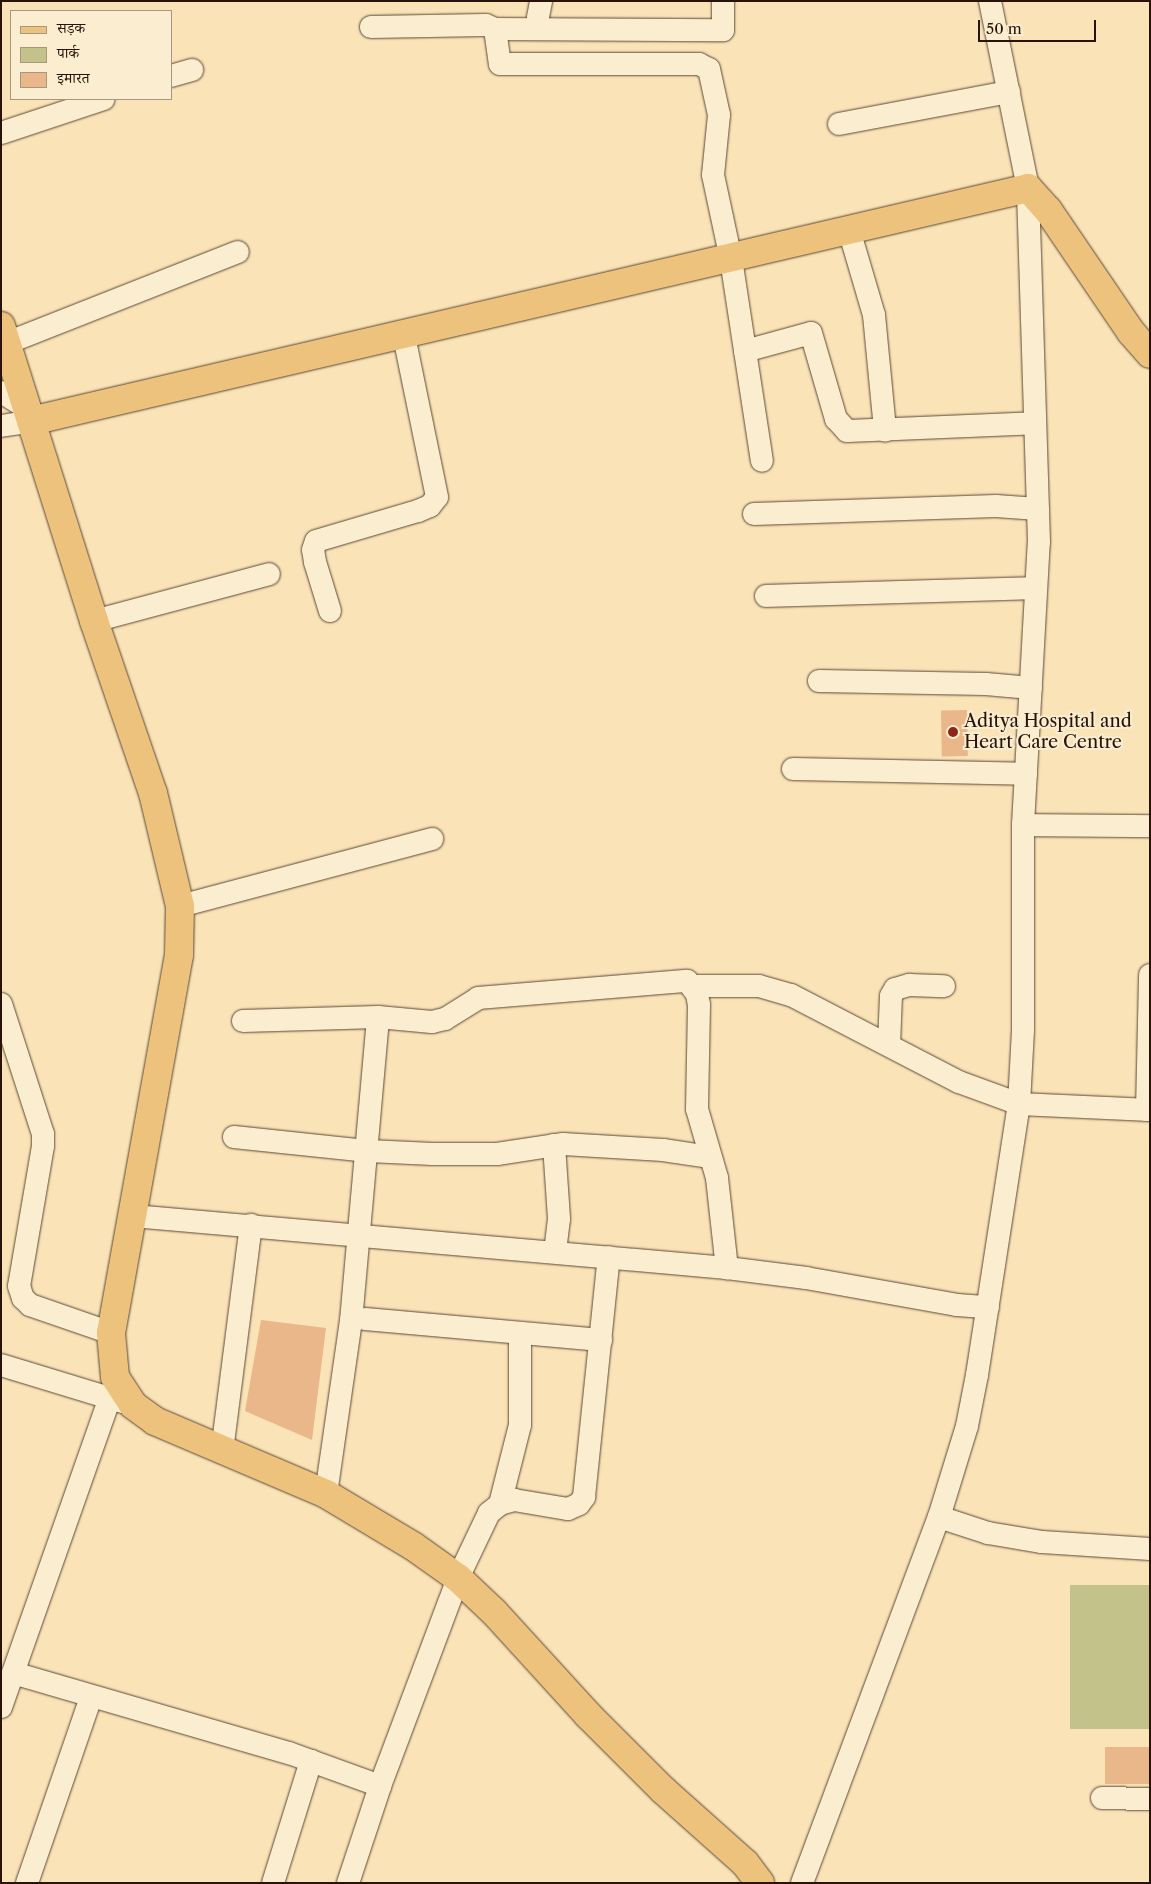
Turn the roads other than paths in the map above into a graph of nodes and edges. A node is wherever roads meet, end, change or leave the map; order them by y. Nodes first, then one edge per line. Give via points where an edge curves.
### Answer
1 (723, 1) edge
2 (990, 1) edge
3 (371, 27) dead end
4 (494, 29) junction
5 (1009, 92) junction
6 (101, 100) edge
7 (839, 124) dead end
8 (1, 133) edge
9 (1028, 188) junction
10 (849, 230) junction
11 (238, 252) dead end
12 (730, 259) junction
13 (4, 335) edge
14 (404, 336) junction
15 (745, 351) junction
16 (1150, 354) edge
17 (1, 392) edge
18 (29, 415) junction
19 (1035, 423) junction
20 (1, 426) edge
21 (884, 430) junction
22 (762, 461) dead end
23 (1038, 508) junction
24 (754, 514) dead end
25 (269, 574) dead end
26 (1036, 588) junction
27 (766, 596) dead end
28 (330, 611) dead end
29 (94, 621) junction
30 (819, 681) dead end
31 (1031, 688) junction
32 (793, 769) dead end
33 (1026, 774) junction
34 (1023, 825) junction
35 (1150, 826) edge
36 (432, 838) dead end
37 (180, 906) junction
38 (1150, 975) edge
39 (693, 986) junction
40 (944, 986) dead end
41 (1, 1004) edge
42 (378, 1017) junction
43 (243, 1021) dead end
44 (8, 1042) edge
45 (889, 1045) junction
46 (1149, 1076) edge
47 (1009, 1101) junction
48 (1148, 1110) edge
49 (234, 1137) dead end
50 (554, 1145) junction
51 (368, 1151) junction
52 (710, 1157) junction
53 (134, 1216) junction
54 (251, 1226) junction
55 (359, 1235) junction
56 (555, 1252) junction
57 (609, 1257) junction
58 (727, 1268) junction
59 (988, 1307) junction
60 (365, 1318) dead end
61 (111, 1333) junction
62 (520, 1334) junction
63 (601, 1340) junction
64 (1, 1365) edge
65 (122, 1401) junction
66 (222, 1450) junction
67 (326, 1494) junction
68 (500, 1504) junction
69 (939, 1517) junction
70 (1150, 1549) edge
71 (458, 1578) junction
72 (11, 1664) edge
73 (91, 1697) junction
74 (1, 1707) edge
75 (311, 1761) junction
76 (380, 1786) junction
77 (1102, 1798) dead end
78 (1150, 1799) edge
79 (28, 1883) edge
80 (273, 1883) edge
81 (348, 1883) edge
82 (760, 1883) edge
83 (802, 1883) edge

1 - 4 street via 722,30
2 - 5 street
3 - 4 street via 486,25
4 - 12 street via 500,64 700,64 708,69 719,114 713,175
5 - 7 street
5 - 9 street
6 - 8 street
9 - 10 main road
9 - 16 main road via 1048,210 1130,332
9 - 19 street
10 - 12 main road
10 - 21 street via 874,315
11 - 13 street
12 - 14 main road
12 - 15 street
13 - 18 main road
14 - 18 main road
14 - 28 street via 437,497 430,506 418,511 316,541 313,550 315,562
15 - 21 street via 811,333 838,424 847,431
15 - 22 street
17 - 18 street
18 - 20 street
18 - 29 main road
19 - 21 street
19 - 23 street
23 - 24 street via 996,506
23 - 26 street
25 - 29 street
26 - 27 street
26 - 31 street
29 - 37 main road via 153,793
30 - 31 street via 986,684
31 - 33 street
32 - 33 street
33 - 34 street
34 - 35 street
34 - 47 street via 1022,1030
36 - 37 street
37 - 53 main road via 179,955
38 - 46 street
39 - 42 street via 676,980 478,998 445,1019 432,1022
39 - 45 street via 739,985 776,990
39 - 52 street via 699,1005 698,1109
40 - 45 street via 909,985 895,989 891,996
41 - 44 street
42 - 43 street
42 - 51 street
44 - 61 street via 40,1120 44,1146 20,1278 23,1298 30,1305
45 - 47 street via 977,1090
46 - 48 street
47 - 48 street
47 - 59 street
49 - 51 street
50 - 51 street via 497,1154
50 - 52 street via 654,1149
50 - 56 street via 558,1209
51 - 55 street
52 - 58 street via 721,1202
53 - 54 street
53 - 61 main road
54 - 55 street
54 - 66 street
55 - 56 street
55 - 67 street via 351,1321
56 - 57 street
57 - 58 street
57 - 63 street
58 - 59 street via 951,1304
59 - 69 street via 966,1426
60 - 62 street
61 - 65 main road via 115,1377
62 - 63 street
62 - 68 street via 520,1425
63 - 68 street via 584,1497 579,1504 568,1508 514,1500
64 - 65 street
65 - 66 main road via 155,1421
65 - 72 street
66 - 67 main road
67 - 71 main road via 413,1546
68 - 71 street via 489,1513
69 - 70 street via 988,1533 1042,1542
69 - 83 street
71 - 76 street
71 - 82 main road via 663,1790 745,1863
72 - 73 street
72 - 74 street
73 - 75 street
73 - 79 street
75 - 76 street
75 - 80 street
76 - 81 street
77 - 78 street

